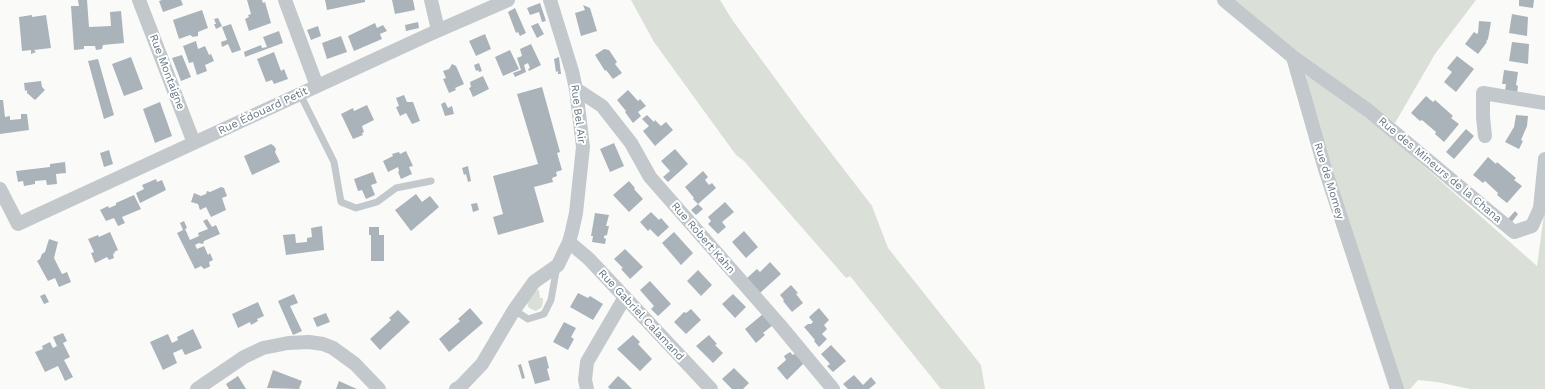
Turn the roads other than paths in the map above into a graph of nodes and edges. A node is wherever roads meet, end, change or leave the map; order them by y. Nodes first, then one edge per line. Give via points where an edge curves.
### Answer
1 (139, 0) edge
2 (285, 0) edge
3 (431, 0) edge
4 (508, 0) edge
5 (550, 0) edge
6 (1224, 0) edge
7 (438, 30) junction
8 (1293, 56) junction
9 (317, 86) junction
10 (576, 89) junction
11 (300, 94) junction
12 (1545, 103) edge
13 (1485, 136) dead end
14 (194, 143) junction
15 (1545, 159) edge
16 (431, 181) dead end
17 (0, 189) edge
18 (571, 236) junction
19 (558, 265) junction
20 (625, 297) junction
21 (514, 310) junction
22 (197, 389) edge
23 (379, 389) edge
24 (456, 389) edge
25 (587, 389) edge
26 (711, 389) edge
27 (833, 389) edge
28 (1397, 389) edge

1 - 14 street, Rue Montaigne
2 - 9 street
3 - 7 street
4 - 7 street, Rue Édouard Petit
5 - 10 street, Rue Bel Air
6 - 8 street
7 - 9 street, Rue Édouard Petit
8 - 15 street, Rue des Mineurs de la Chana via 1369,111 1514,232 1532,226 1540,208
8 - 28 street, Rue de Momey via 1325,169
9 - 11 street, Rue Édouard Petit
10 - 18 street, Rue Bel Air via 583,147
10 - 27 street, Rue Robert Kahn via 602,106 631,143 650,177
11 - 14 street, Rue Édouard Petit
11 - 16 lane via 334,162 341,202 356,208 377,202 396,188
12 - 13 street via 1483,93
14 - 17 street, Rue Édouard Petit via 18,224
18 - 19 street, Rue Bel Air
18 - 20 street, Rue Gabriel Calamand
19 - 21 street via 534,282
19 - 21 lane via 551,300 544,314 528,319
20 - 25 street via 587,362
20 - 26 street, Rue Gabriel Calamand
21 - 24 street via 482,364
22 - 23 street via 244,357 263,348 309,342 333,348 355,364

